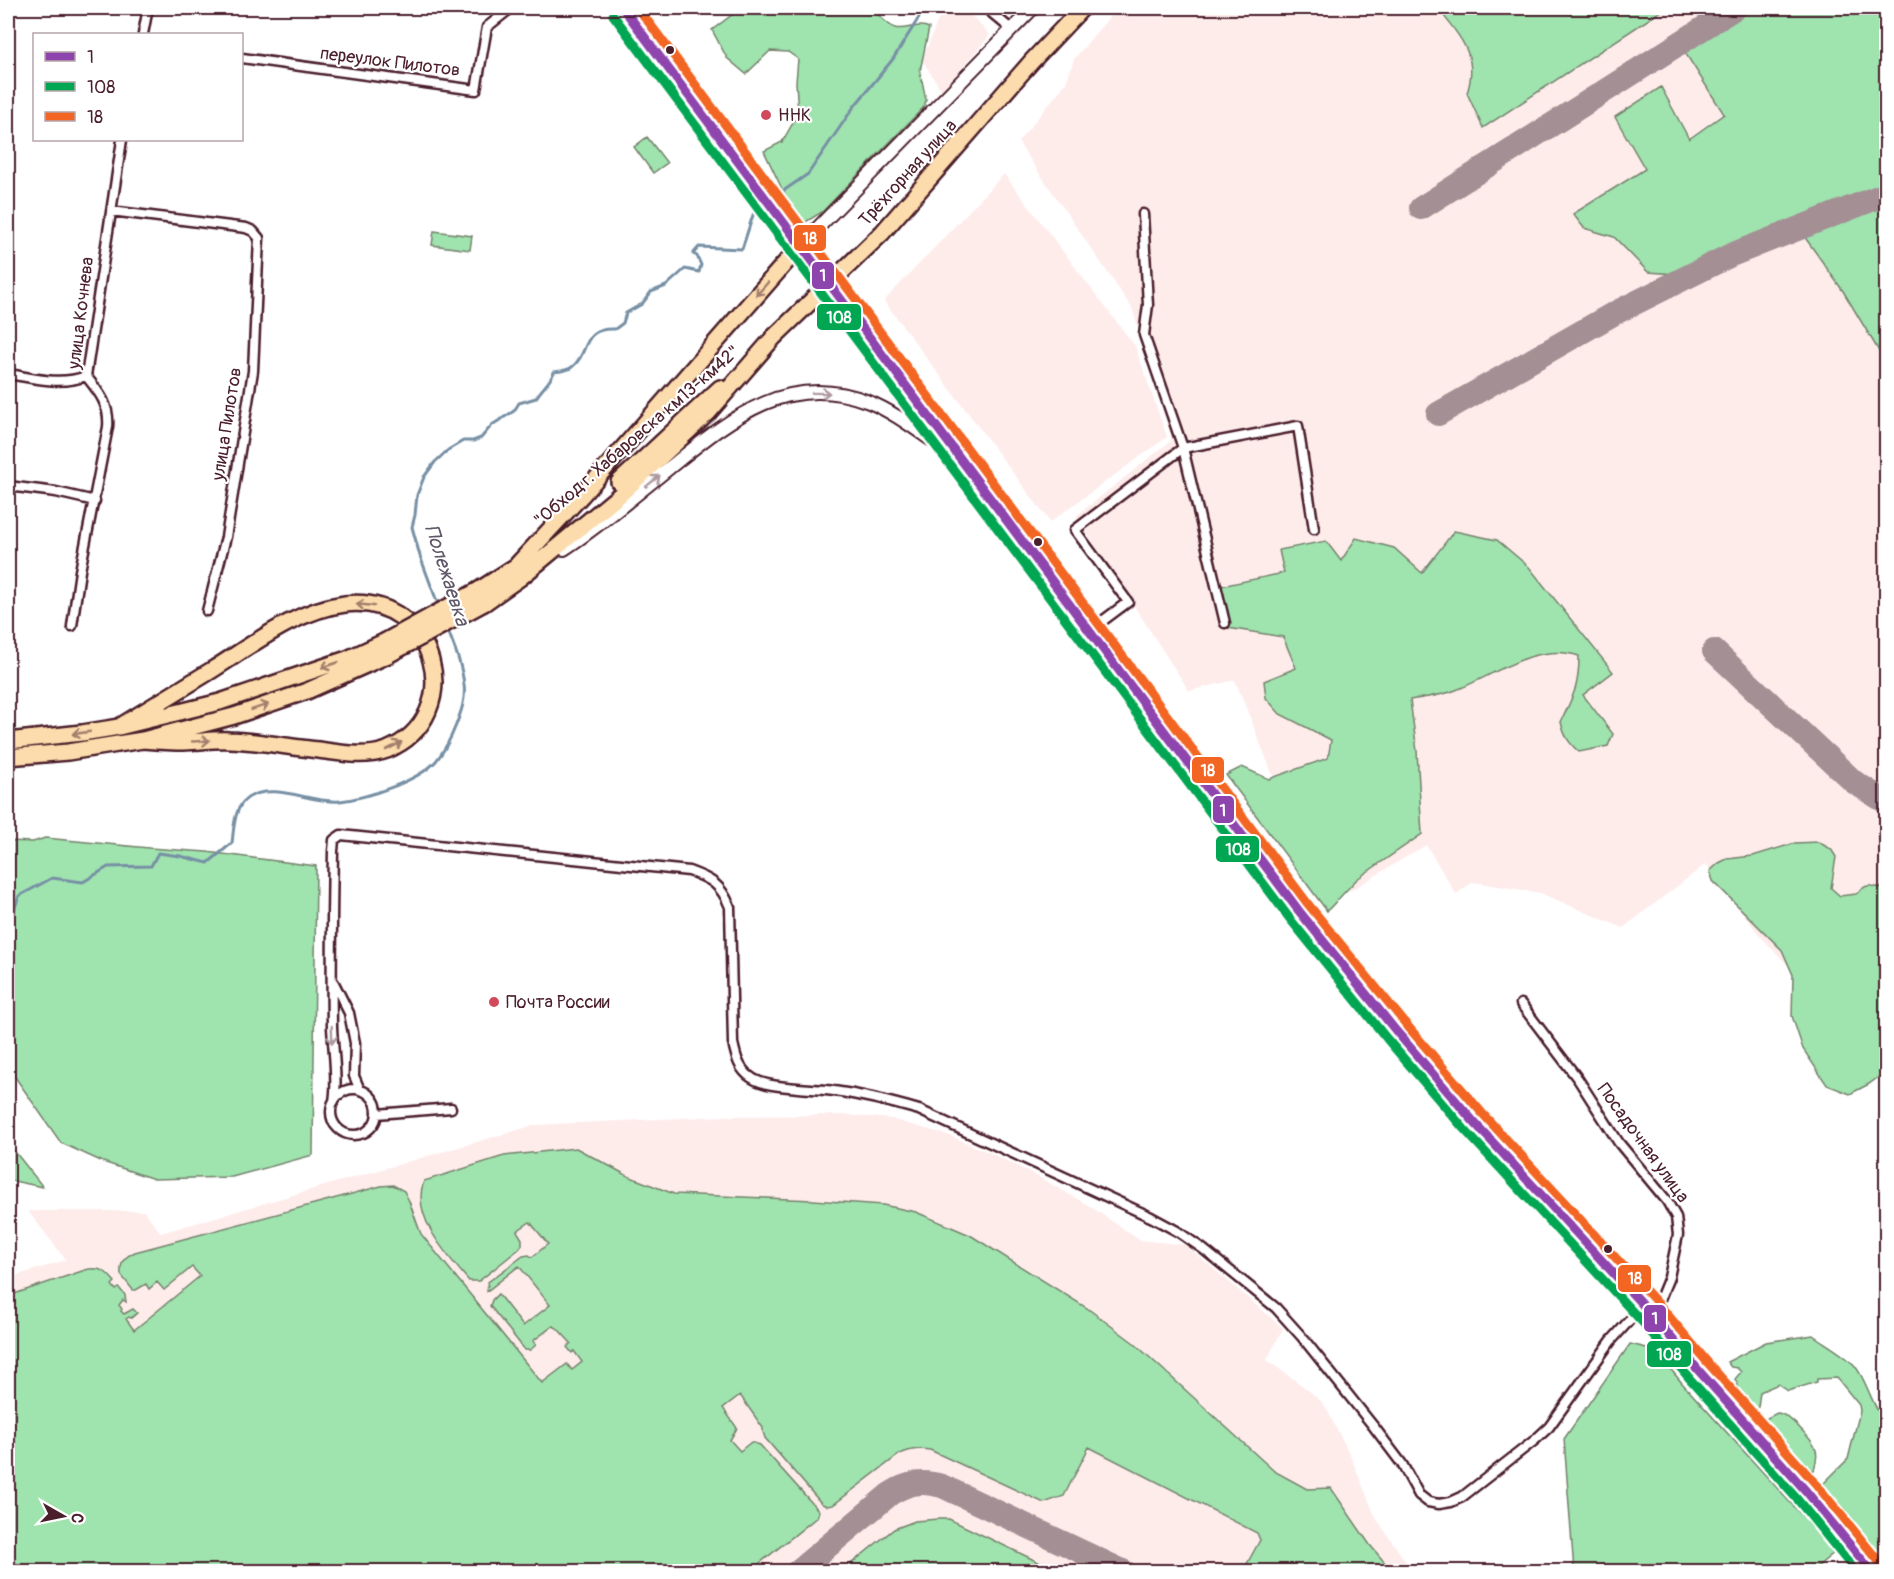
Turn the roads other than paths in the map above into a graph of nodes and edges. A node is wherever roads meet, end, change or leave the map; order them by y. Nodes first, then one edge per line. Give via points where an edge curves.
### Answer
1 (148, 8) edge
2 (511, 8) edge
3 (623, 8) edge
4 (986, 8) edge
5 (1033, 8) edge
6 (1082, 8) edge
7 (1011, 30) junction
8 (143, 33) edge
9 (243, 58) edge
10 (122, 141) edge
11 (111, 211) junction
12 (1143, 214) dead end
13 (801, 245) junction
14 (756, 357) joint
15 (8, 374) edge
16 (87, 376) junction
17 (1184, 448) junction
18 (962, 461) junction
19 (8, 486) edge
20 (95, 501) junction
21 (1314, 529) dead end
22 (518, 573) junction
23 (207, 611) dead end
24 (1226, 623) dead end
25 (72, 626) dead end
26 (1089, 631) junction
27 (386, 649) junction
28 (119, 727) junction
29 (143, 740) junction
30 (8, 741) edge
31 (8, 757) edge
32 (332, 977) junction
33 (1521, 1004) dead end
34 (360, 1090) junction
35 (334, 1101) junction
36 (452, 1108) dead end
37 (377, 1114) junction
38 (1643, 1305) junction
39 (1653, 1316) junction
40 (1872, 1572) edge

1 - 8 street
2 - 9 street, переулок Пилотов via 488,27 476,90
3 - 13 main road
4 - 7 street
5 - 7 main road
6 - 14 highway, Трёхгорная улица, bridge via 882,233
7 - 13 main road
10 - 11 street, улица Кочнева
11 - 16 street, улица Кочнева
11 - 23 street, улица Пилотов via 246,228 259,238 253,370 226,537
12 - 17 street via 1148,305 1144,335
13 - 18 main road
13 -> 22 highway
14 - 22 highway, "Обход г. Хабаровска км13-км42" via 708,413 621,494
15 - 16 street via 56,381
16 - 20 street, улица Кочнева via 109,414
17 - 21 street via 1298,426
17 - 24 street
17 - 26 street via 1075,530 1128,602
22 -> 18 main road via 590,532 737,416 779,397 827,393 871,403
18 - 26 main road
19 - 20 street
20 - 25 street, улица Кочнева
22 - 27 highway, "Обход г. Хабаровска км13-км42", bridge
26 - 38 main road via 1299,911 1396,1031 1473,1121
27 -> 28 highway, "Обход г. Хабаровска км13-км42" via 220,702
29 -> 27 highway, "Обход г. Хабаровска км13-км42" via 234,716 307,691
29 -> 28 highway via 246,741 349,754 385,751 418,727 429,708 434,689 431,655 415,627 390,610 348,604 324,608 270,634
28 -> 30 highway, "Обход г. Хабаровска км13-км42"
29 - 31 highway, "Обход г. Хабаровска км13-км42"
32 - 34 street via 349,1013 355,1043 354,1076
32 -> 35 street
32 - 38 street via 333,850 334,840 341,835 689,871 704,877 725,893 730,907 733,1043 736,1058 753,1079 880,1099 919,1110 1177,1231 1276,1308 1374,1427 1419,1495 1428,1502 1439,1504 1462,1497 1535,1440
33 - 39 street, Посадочная улица via 1676,1217 1678,1234 1669,1277
34 - 35 street via 345,1091
34 - 37 street via 373,1099
35 - 37 street via 334,1123 345,1132 366,1131
36 - 37 street
38 - 39 main road
39 - 40 main road

